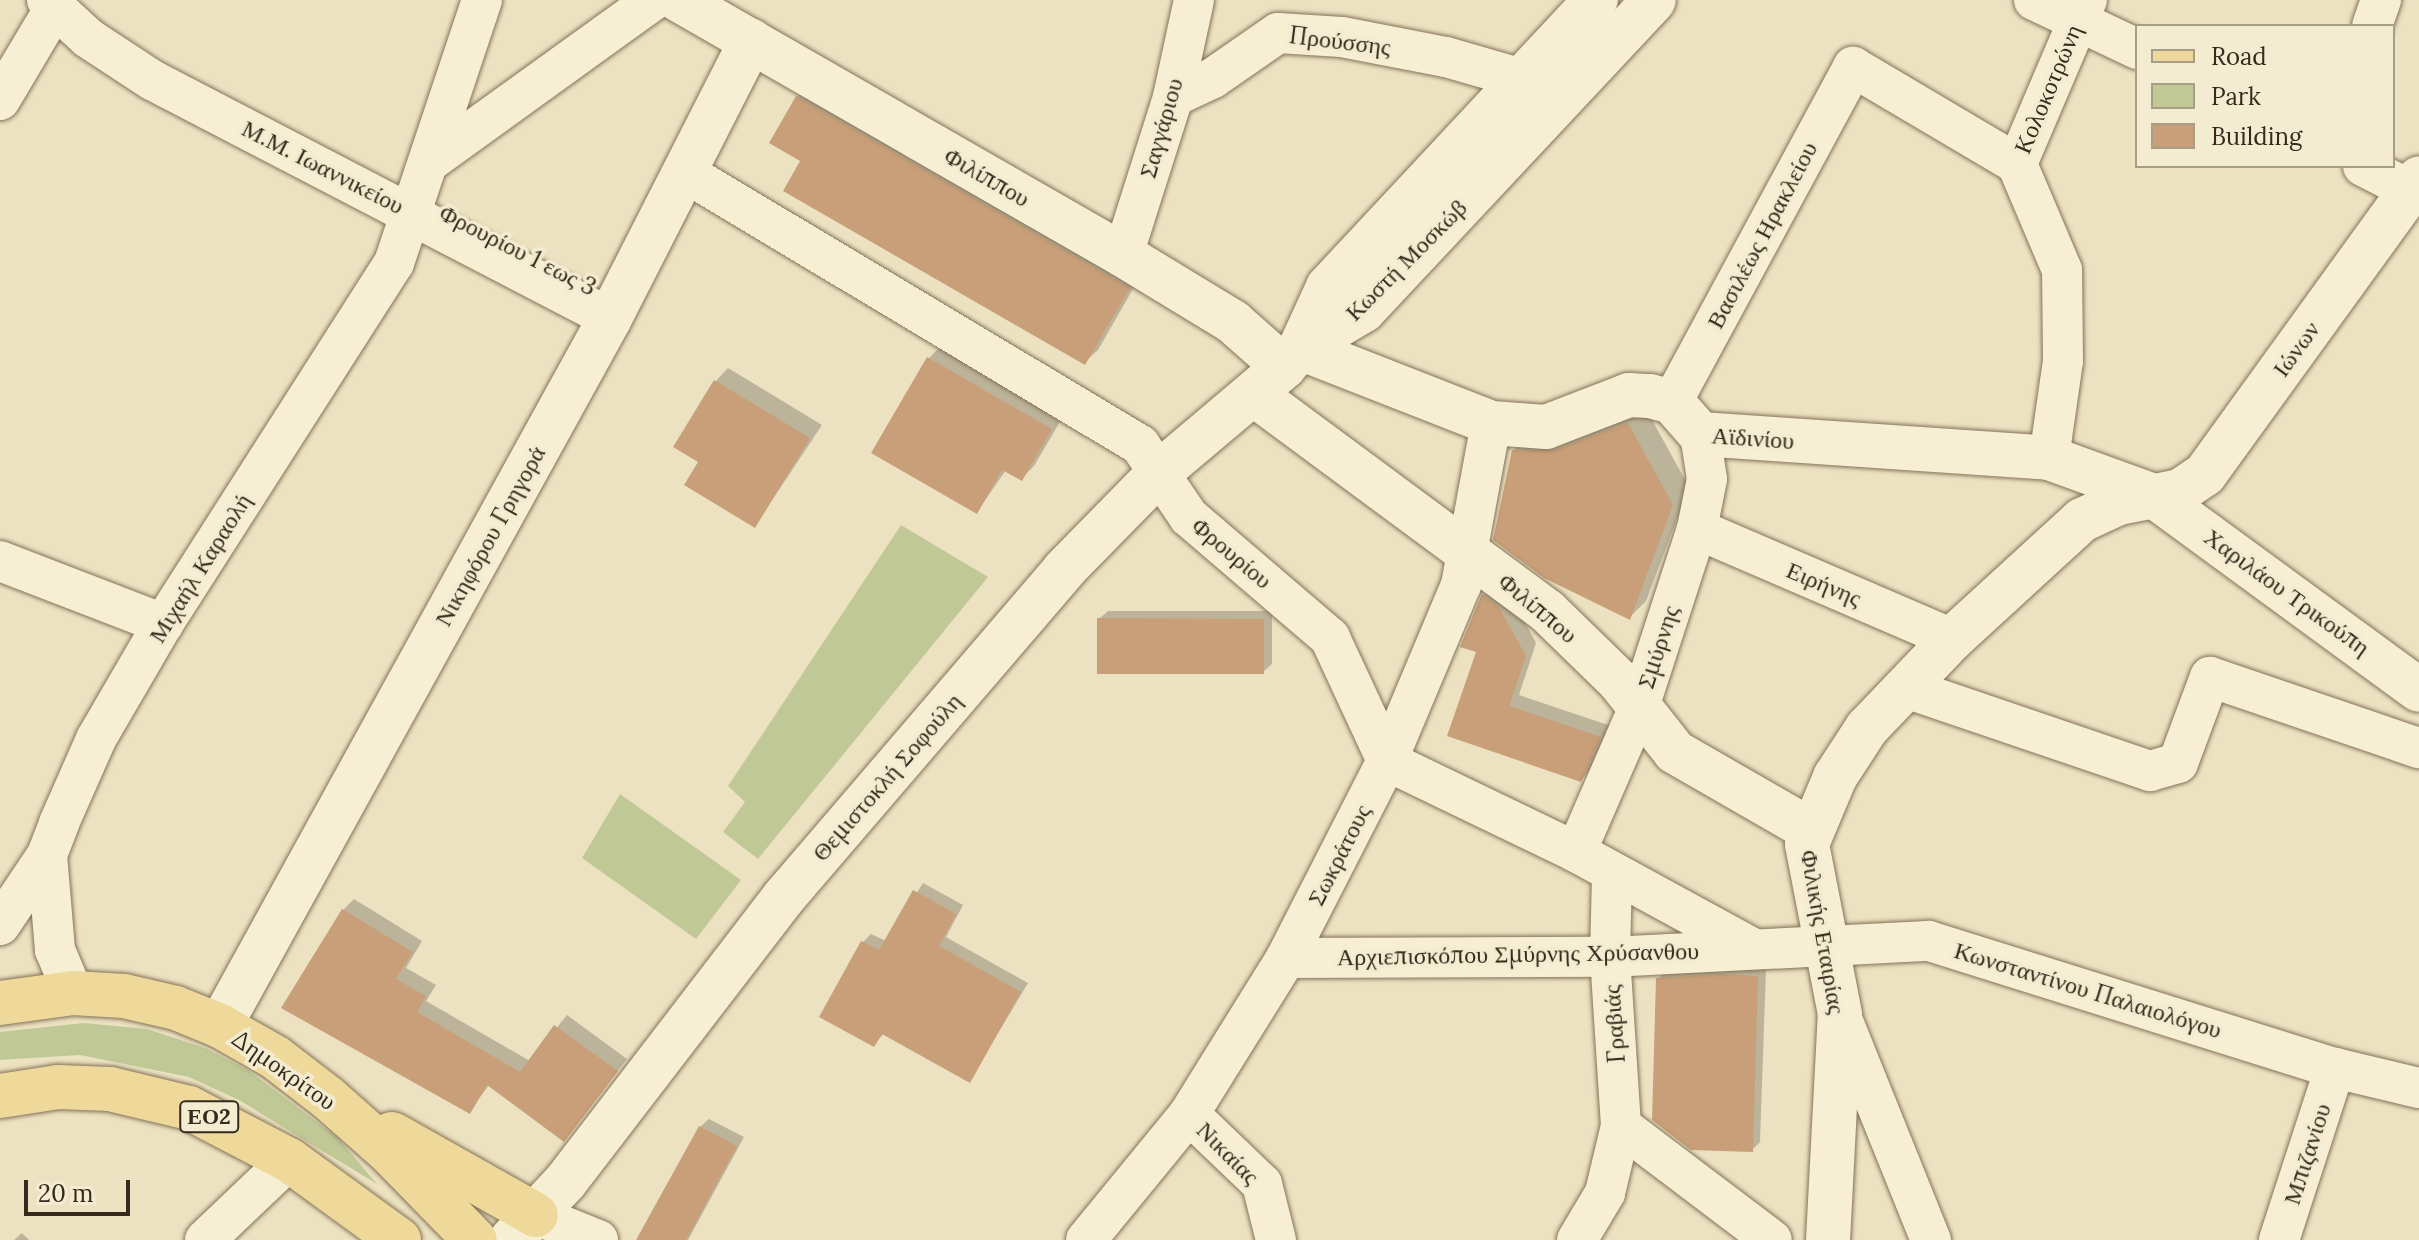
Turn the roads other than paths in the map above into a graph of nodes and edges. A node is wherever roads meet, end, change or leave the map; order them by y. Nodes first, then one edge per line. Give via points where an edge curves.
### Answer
1 (482, 0) edge
2 (654, 0) edge
3 (679, 0) edge
4 (1194, 0) edge
5 (1596, 0) edge
6 (1654, 0) edge
7 (2034, 0) edge
8 (2381, 0) edge
9 (50, 4) edge
10 (2082, 9) edge
11 (2373, 24) edge
12 (751, 41) junction
13 (2135, 48) edge
14 (1522, 79) junction
15 (1173, 97) junction
16 (0, 100) edge
17 (2017, 164) junction
18 (2369, 168) edge
19 (686, 173) junction
20 (2415, 184) edge
21 (419, 191) junction
22 (1123, 255) junction
23 (614, 310) junction
24 (1280, 370) junction
25 (1672, 402) junction
26 (1491, 423) junction
27 (1700, 434) junction
28 (2049, 458) junction
29 (1161, 471) junction
30 (2154, 496) junction
31 (1697, 529) junction
32 (1470, 553) junction
33 (0, 561) edge
34 (163, 624) junction
35 (1952, 639) junction
36 (1906, 688) junction
37 (2419, 690) edge
38 (1639, 707) junction
39 (2419, 748) edge
40 (1387, 761) junction
41 (1809, 829) junction
42 (1576, 852) junction
43 (47, 855) junction
44 (1612, 874) junction
45 (0, 925) edge
46 (1827, 944) junction
47 (1750, 947) junction
48 (1610, 957) junction
49 (1286, 958) junction
50 (73, 993) junction
51 (0, 1003) edge
52 (1840, 1014) junction
53 (220, 1026) junction
54 (2335, 1068) junction
55 (2419, 1088) edge
56 (0, 1096) edge
57 (328, 1098) junction
58 (1189, 1114) junction
59 (1621, 1126) junction
60 (289, 1160) junction
61 (524, 1228) edge
62 (205, 1240) edge
63 (399, 1240) edge
64 (475, 1240) edge
65 (598, 1240) edge
66 (1086, 1240) edge
67 (1276, 1240) edge
68 (1577, 1240) edge
69 (1772, 1240) edge
70 (1828, 1240) edge
71 (1931, 1240) edge
72 (2279, 1240) edge

1 - 21 street, Μιχαήλ Καραολή
2 - 21 street
3 - 12 street, Φιλίππου
4 - 15 street, Σαγγάριου
5 - 14 street, Κωστή Μοσκώβ
6 - 24 street, Κωστή Μοσκώβ via 1364,310
7 - 10 street
8 - 11 street
9 - 16 street
9 - 21 street, Μ.Μ. Ιωαννικείου via 152,80
10 - 13 street
10 - 17 street, Κολοκοτρώνη
12 - 19 street, Νικηφόρου Γρηγορά
12 - 22 street, Φιλίππου
14 - 15 street, Προύσσης via 1446,57 1342,37 1278,33 1213,78
14 - 24 street, Κωστή Μοσκώβ via 1328,287
15 - 22 street, Σαγγάριου
17 - 25 street, Βασιλέως Ηρακλείου via 1853,67
17 - 28 street, Κολοκοτρώνη via 2062,270 2063,361
18 - 20 street
19 - 23 street, Νικηφόρου Γρηγορά
19 - 29 street, Φρουρίου via 1112,425 1146,451
20 - 30 street, Ιώνων via 2205,474 2180,491
21 - 23 street, Φρουρίου 1 εως 3
21 - 34 street, Μιχαήλ Καραολή via 394,263
22 - 24 street, Φιλίππου via 1233,322
23 - 53 street, Νικηφόρου Γρηγορά
24 - 26 street
24 - 29 street, Θεμιστοκλή Σοφούλη
24 - 32 street, Φιλίππου
25 - 26 street via 1629,395 1555,426
25 - 27 street, Αϊδινίου
26 - 32 street, Σωκράτους
27 - 28 street, Αϊδινίου
27 - 31 street, Σμύρνης via 1707,479
28 - 30 street, Αϊδινίου
29 - 40 street, Φρουρίου via 1189,517 1330,638
29 - 61 street, Θεμιστοκλή Σοφούλη via 1064,570 784,897
30 - 35 street, Φιλικής Εταιρίας via 2119,503 2082,520
30 - 37 street, Χαριλάου Τρικούπη
31 - 35 street, Ειρήνης
31 - 38 street, Σμύρνης
32 - 38 street, Φιλίππου via 1547,611
32 - 40 street, Σωκράτους
33 - 34 street
34 - 43 street, Μιχαήλ Καραολή via 96,739
35 - 36 street, Φιλικής Εταιρίας
36 - 39 street via 2150,771 2178,763 2210,677
36 - 41 street, Φιλικής Εταιρίας via 1867,728
38 - 41 street, Φιλίππου via 1675,752
38 - 42 street, Σμύρνης
40 - 42 street
40 - 49 street, Σωκράτους
41 - 46 street, Φιλικής Εταιρίας via 1808,855
42 - 44 street
43 - 45 street
43 - 50 street, Μιχαήλ Καραολή via 55,950
44 - 47 street
44 - 48 street, Γραβιάς
46 - 47 street, Κωνσταντίνου Παλαιολόγου
46 - 52 street, Φιλικής Εταιρίας
46 - 54 street, Κωνσταντίνου Παλαιολόγου via 1929,941
47 - 48 street, Αρχιεπισκόπου Σμύρνης Χρύσανθου
48 - 49 street, Αρχιεπισκόπου Σμύρνης Χρύσανθου
48 - 59 street, Γραβιάς
49 - 58 street, Σωκράτους
50 - 51 main road, Δημοκρίτου
50 - 53 main road, Δημοκρίτου via 176,1008
52 - 70 street, Φιλικής Εταιρίας
52 - 71 street
53 - 57 main road, Δημοκρίτου via 276,1058
54 - 55 street, Κωνσταντίνου Παλαιολόγου
54 - 72 street, Μπιζανίου
56 - 60 main road, ΕΟ2 via 58,1087 145,1094 199,1113
57 - 61 main road
57 - 64 main road, Δημοκρίτου
58 - 66 street, Σωκράτους
58 - 67 street, Νικαίας via 1262,1184
59 - 68 street, Γραβιάς via 1605,1193
59 - 69 street
60 - 62 street
60 - 63 main road, ΕΟ2
61 - 65 street

